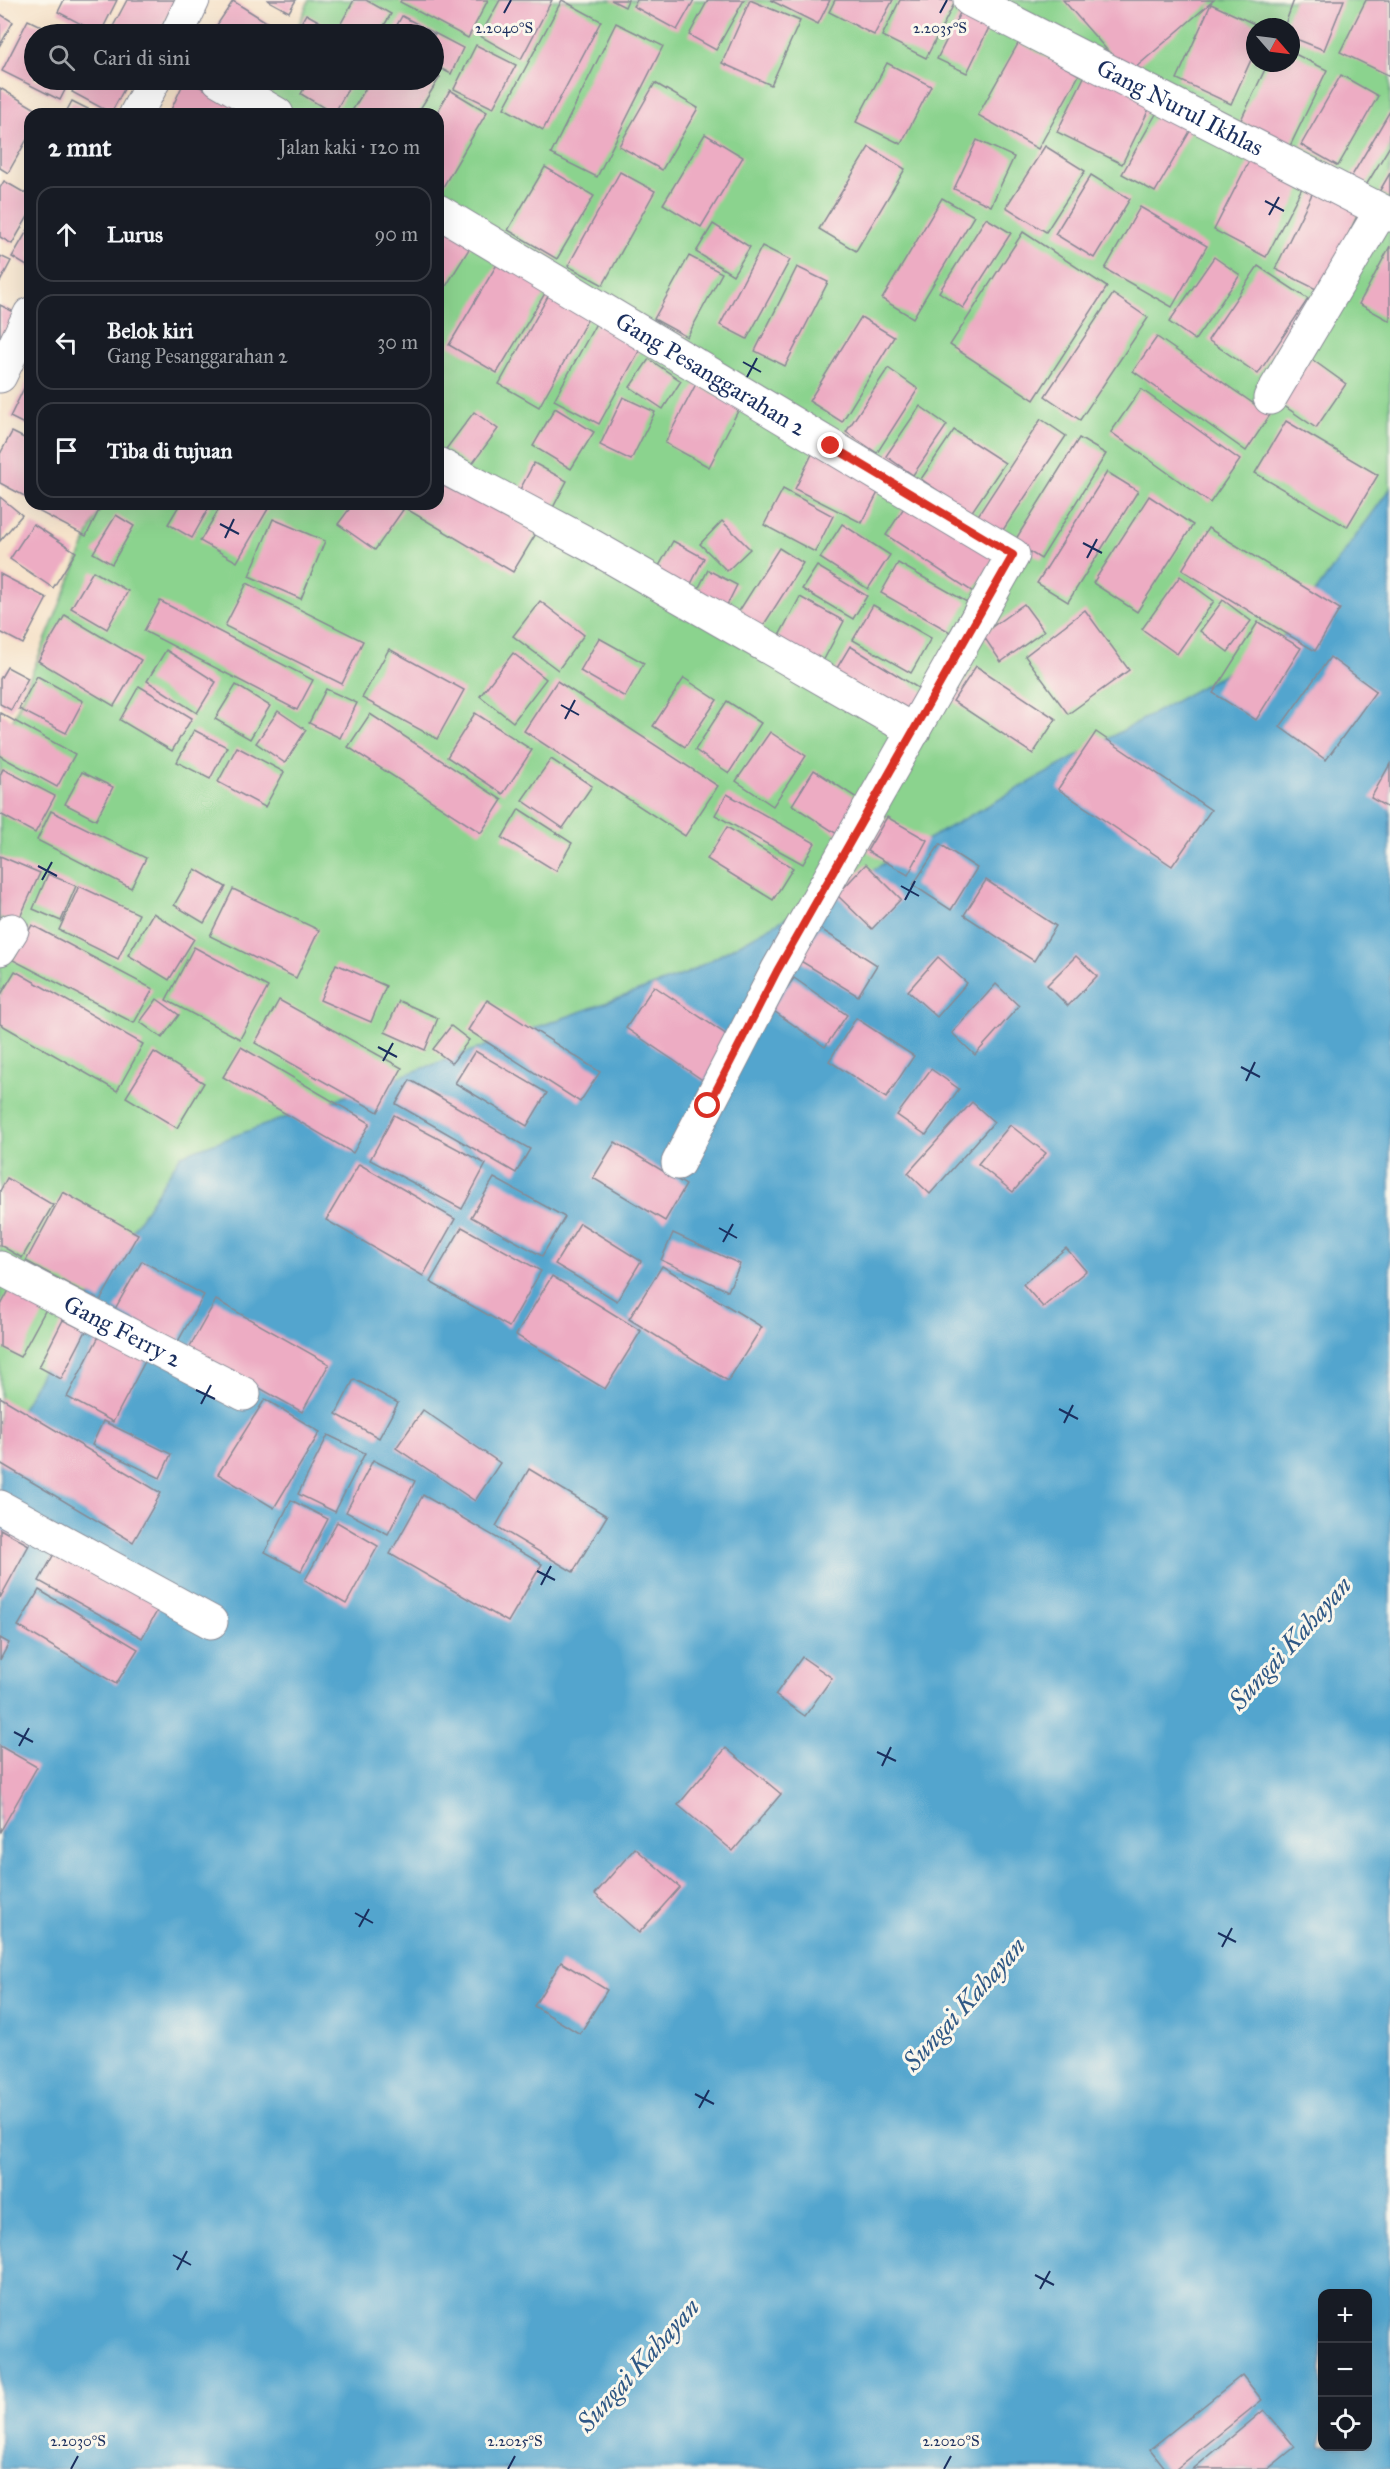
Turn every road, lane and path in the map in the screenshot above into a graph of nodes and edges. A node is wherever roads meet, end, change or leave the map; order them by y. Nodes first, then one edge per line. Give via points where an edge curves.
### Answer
1 (193, 0) edge
2 (970, 0) edge
3 (182, 24) edge
4 (149, 90) edge
5 (236, 90) edge
6 (139, 108) edge
7 (267, 108) edge
8 (1385, 213) edge
9 (444, 215) edge
10 (24, 326) edge
11 (0, 376) edge
12 (1270, 398) dead end
13 (444, 467) edge
14 (914, 731) junction
15 (678, 1163) dead end
16 (0, 1268) edge
17 (244, 1394) dead end
18 (0, 1507) edge
19 (211, 1622) dead end

1 - 3 street
2 - 8 street, Gang Nurul Ikhlas
4 - 6 street
5 - 7 street
8 - 12 street
9 - 14 street, Gang Pesanggarahan 2 via 1013,555
10 - 11 street
13 - 14 street via 592,546
14 - 15 street via 777,971
16 - 17 street, Gang Ferry 2
18 - 19 street

